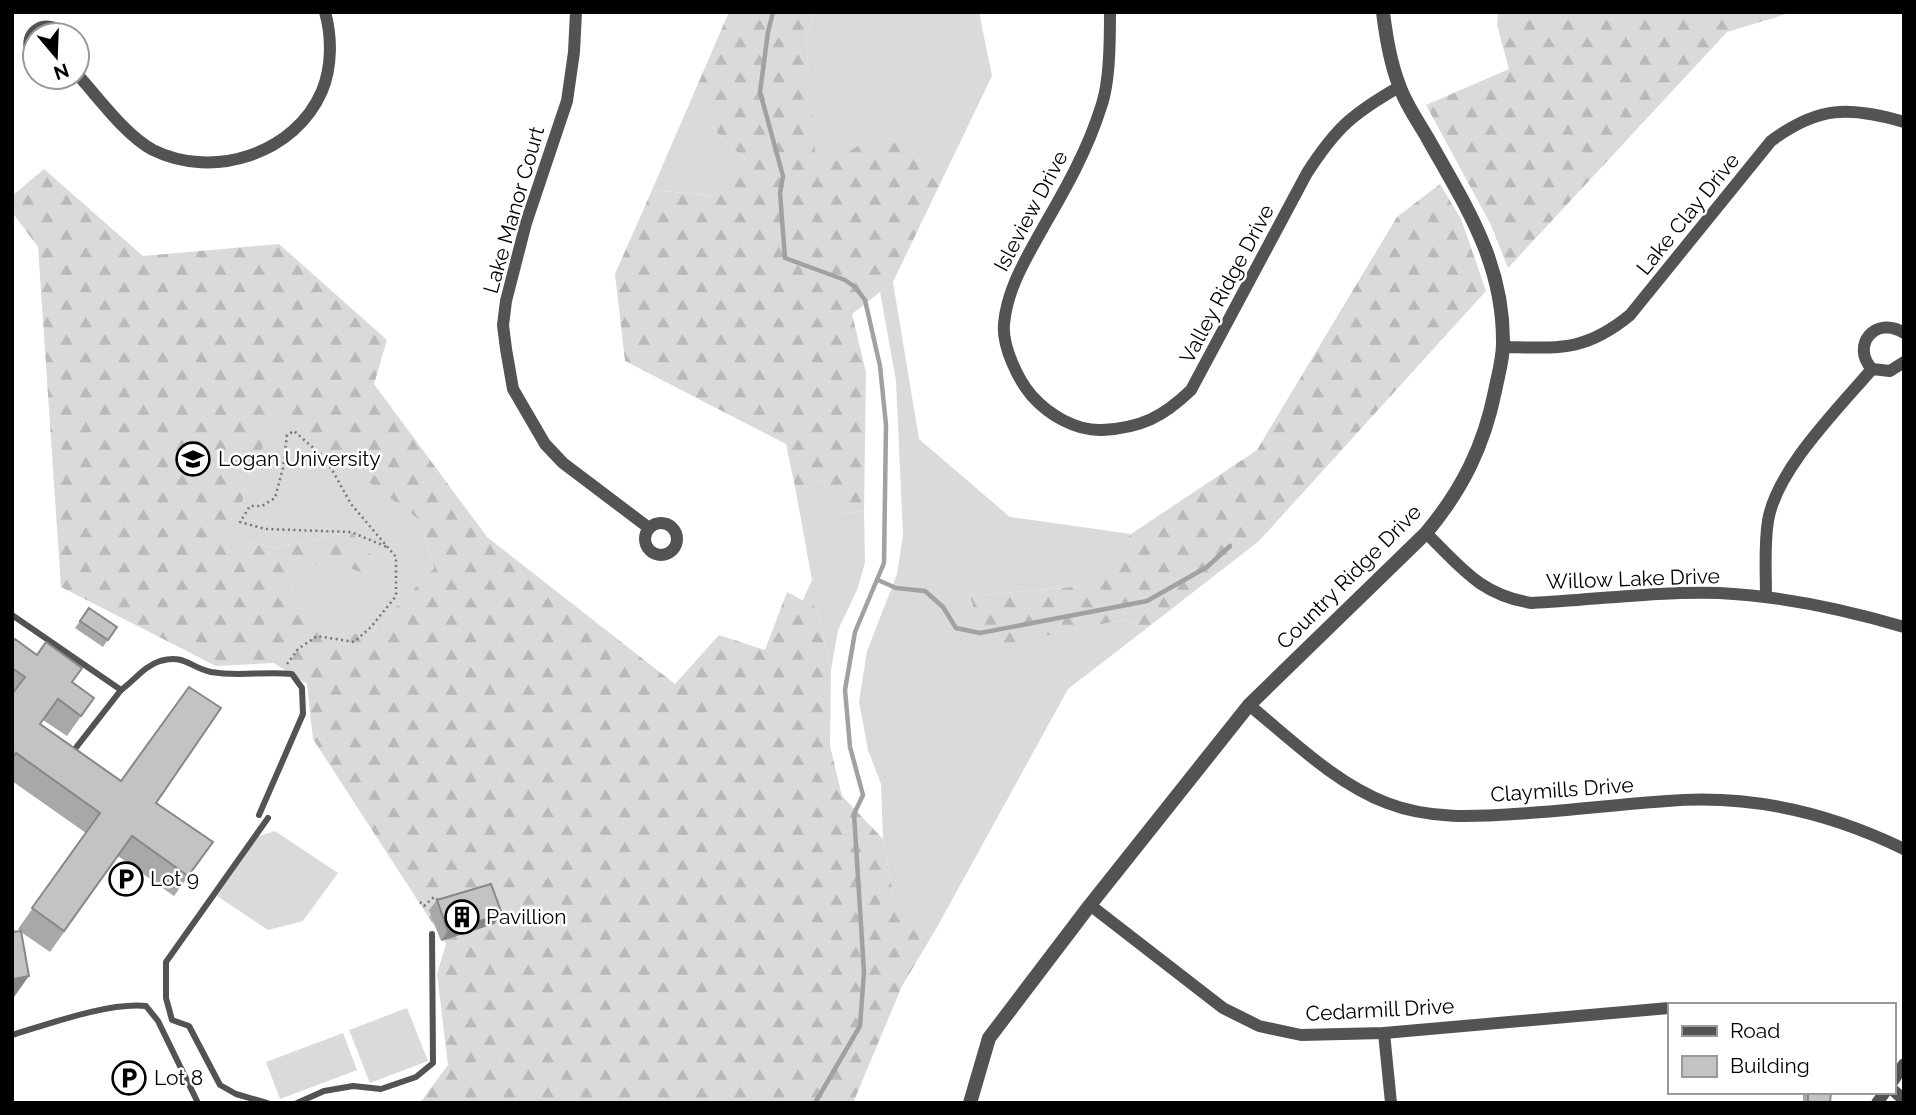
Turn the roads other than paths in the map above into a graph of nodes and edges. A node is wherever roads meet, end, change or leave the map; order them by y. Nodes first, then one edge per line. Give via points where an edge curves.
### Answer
1 (325, 12) edge
2 (576, 12) edge
3 (1110, 12) edge
4 (1383, 12) edge
5 (1399, 88) junction
6 (91, 89) edge
7 (1904, 122) edge
8 (1904, 333) edge
9 (1503, 347) junction
10 (1904, 362) edge
11 (1872, 369) junction
12 (1053, 414) joint
13 (649, 528) dead end
14 (1426, 533) junction
15 (1766, 597) junction
16 (12, 615) edge
17 (1904, 627) edge
18 (121, 690) junction
19 (1249, 705) junction
20 (66, 761) edge
21 (259, 815) dead end
22 (268, 818) dead end
23 (1904, 849) edge
24 (1090, 905) junction
25 (432, 934) dead end
26 (1668, 1008) edge
27 (1384, 1033) junction
28 (12, 1035) edge
29 (240, 1099) edge
30 (198, 1103) edge
31 (267, 1103) edge
32 (297, 1103) edge
33 (970, 1103) edge
34 (1391, 1103) edge

1 - 6 street via 330,48 322,92 289,133 267,150 242,159 191,162 152,149
2 - 13 street, Lake Manor Court via 567,101 526,223 506,301 506,349 513,389 545,444
3 - 12 street, Isleview Drive via 1102,105 1079,163 1010,294 1004,326 1023,385
4 - 5 street, Country Ridge Drive
5 - 9 street, Country Ridge Drive via 1487,250 1502,314
5 - 12 street, Valley Ridge Drive via 1349,118 1327,143 1191,390 1174,407 1147,422 1097,430
7 - 9 street, Lake Clay Drive via 1833,111 1790,127 1771,141 1612,330 1562,348
8 - 11 street via 1883,327 1870,334 1863,349
9 - 14 street, Country Ridge Drive via 1486,428 1450,505
10 - 11 street via 1890,371
11 - 15 street via 1811,441 1773,502 1768,522
14 - 15 street, Willow Lake Drive via 1488,590 1516,601 1718,593
14 - 19 street, Country Ridge Drive
15 - 17 street, Willow Lake Drive via 1839,608
16 - 18 lane
18 - 20 lane
18 - 21 lane via 148,666 181,659 207,671 234,675 292,674 302,688 303,714
19 - 23 street, Claymills Drive via 1326,769 1387,803 1417,812 1494,816 1670,800 1768,804 1852,825
19 - 24 street, Country Ridge Drive
22 - 29 lane via 166,962 166,998 172,1020 189,1027 220,1085
24 - 27 street, Cedarmill Drive via 1223,1008 1259,1026 1301,1035
24 - 33 street, Country Ridge Drive via 989,1038
25 - 32 lane via 433,1063 416,1077 381,1089 334,1089
26 - 27 street, Cedarmill Drive
27 - 34 street
28 - 30 lane via 132,1004 146,1006
29 - 31 lane

